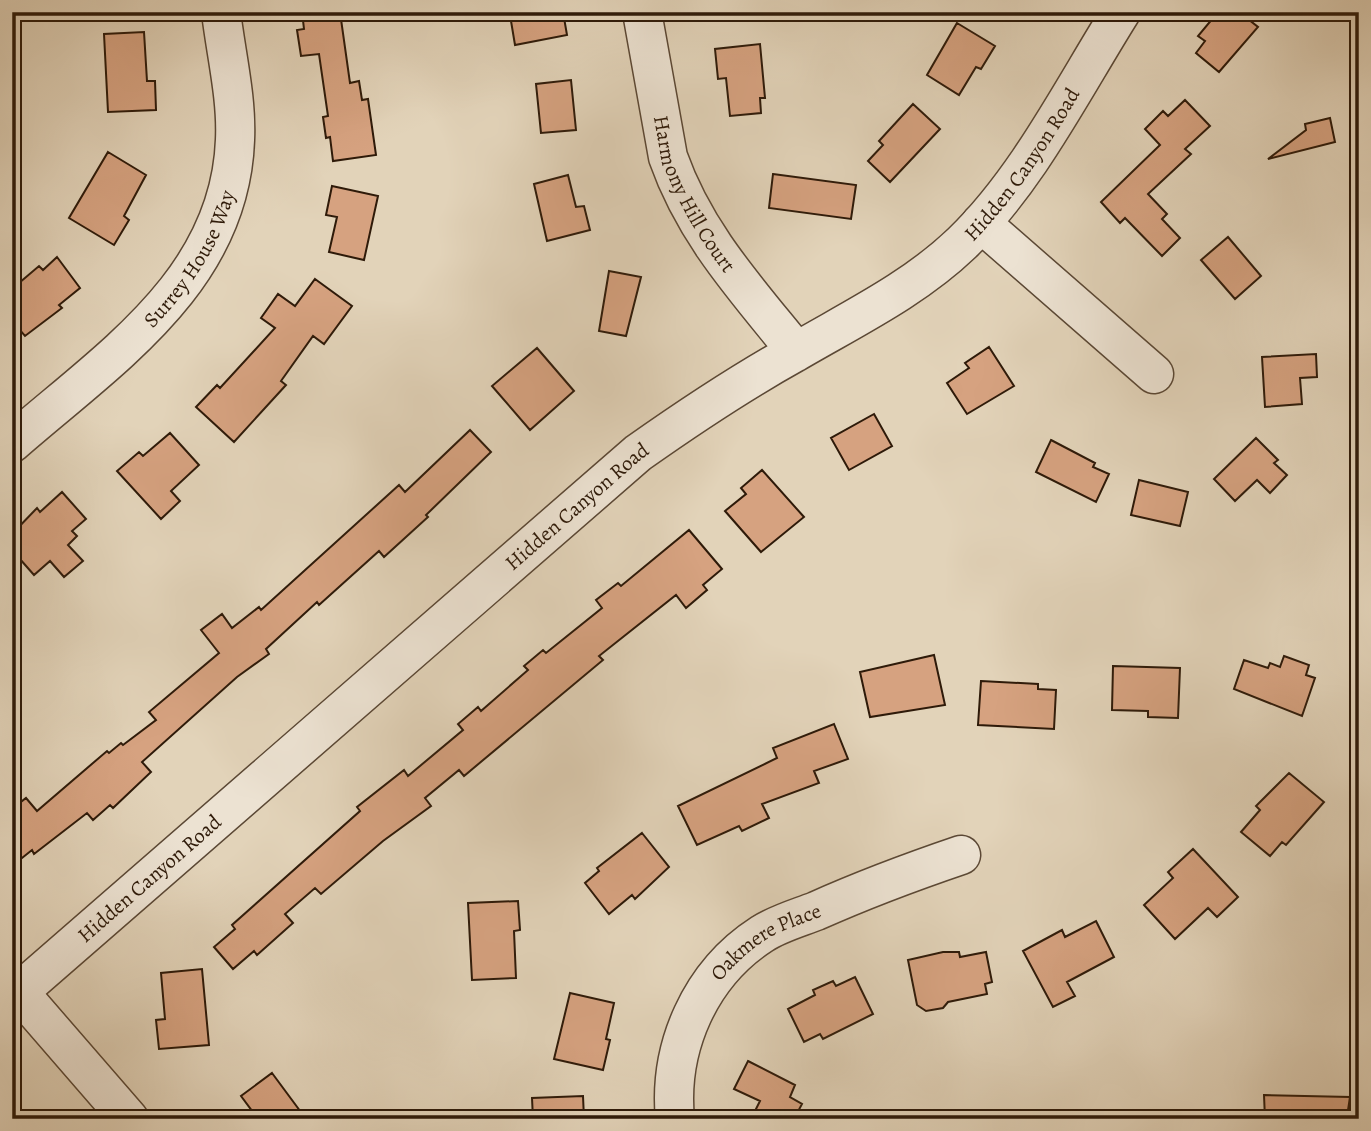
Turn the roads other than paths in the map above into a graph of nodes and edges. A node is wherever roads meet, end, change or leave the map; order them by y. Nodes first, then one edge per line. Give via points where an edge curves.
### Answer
1 (221, 12) edge
2 (642, 12) edge
3 (1121, 12) edge
4 (981, 223) junction
5 (796, 351) junction
6 (1154, 374) dead end
7 (12, 443) edge
8 (961, 855) dead end
9 (15, 991) edge
10 (130, 1119) edge
11 (675, 1119) edge

1 - 7 street, Surrey House Way via 235,140 231,177 197,266 171,302
2 - 5 street, Harmony Hill Court via 673,174 708,242
3 - 4 street, Hidden Canyon Road via 1009,191
4 - 5 street, Hidden Canyon Road via 933,269 871,311
4 - 6 street
5 - 9 street, Hidden Canyon Road via 638,453
8 - 11 street, Oakmere Place via 763,933 737,953 702,997 681,1042 675,1070
9 - 10 street

